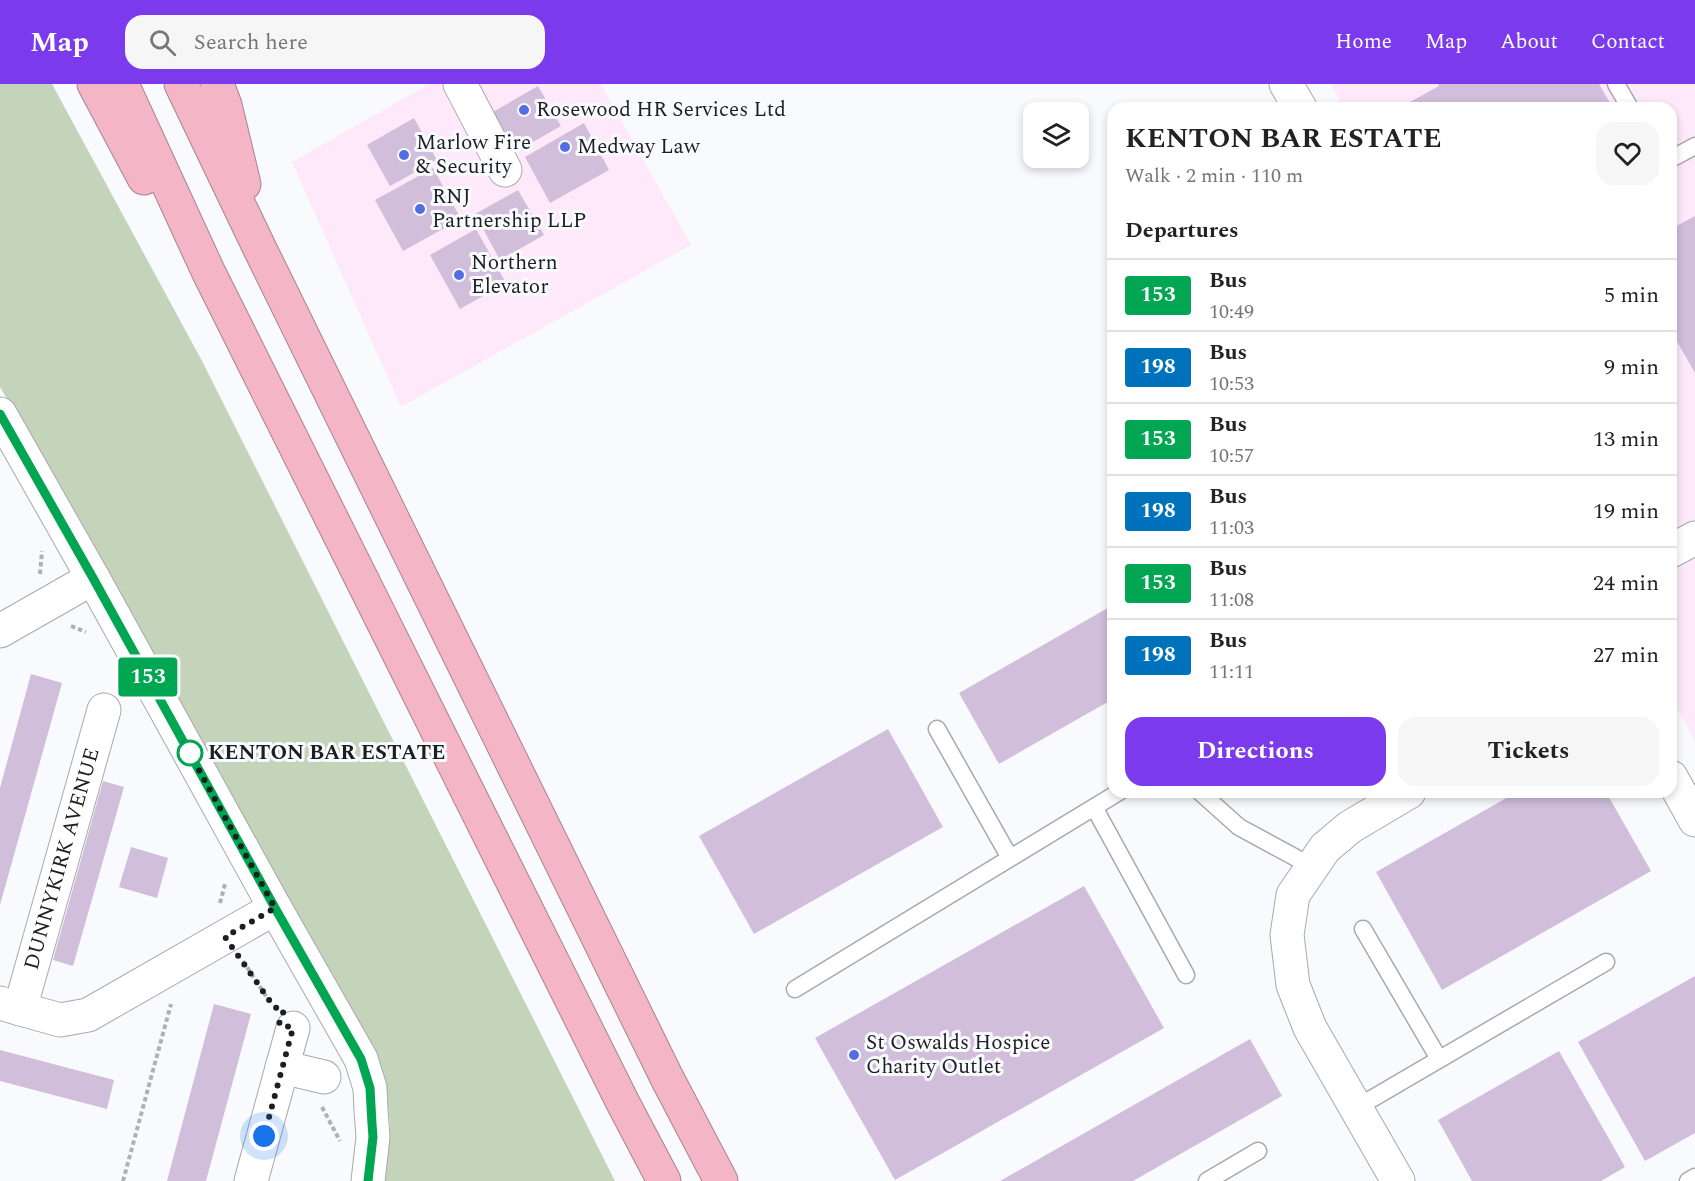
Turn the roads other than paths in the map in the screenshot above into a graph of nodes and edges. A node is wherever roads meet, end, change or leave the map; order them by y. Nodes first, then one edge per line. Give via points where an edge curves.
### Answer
1 (94, 84) edge
2 (122, 84) edge
3 (181, 84) edge
4 (217, 84) edge
5 (460, 84) edge
6 (1286, 84) edge
7 (1616, 84) edge
8 (1296, 102) edge
9 (1626, 102) edge
10 (1695, 146) edge
11 (1677, 156) edge
12 (505, 170) dead end
13 (260, 247) junction
14 (208, 271) junction
15 (0, 414) edge
16 (1695, 538) edge
17 (1677, 548) edge
18 (93, 578) junction
19 (0, 631) edge
20 (104, 710) dead end
21 (937, 729) dead end
22 (1677, 788) edge
23 (1109, 798) edge
24 (1207, 798) edge
25 (1399, 798) edge
26 (1094, 807) junction
27 (1695, 820) edge
28 (1010, 858) junction
29 (1311, 866) junction
30 (275, 908) junction
31 (1363, 928) dead end
32 (1606, 962) dead end
33 (1186, 975) dead end
34 (795, 989) dead end
35 (10, 1006) edge
36 (293, 1028) road end
37 (1439, 1059) junction
38 (282, 1068) junction
39 (319, 1076) road end
40 (1356, 1108) junction
41 (1258, 1151) dead end
42 (1695, 1177) edge
43 (251, 1181) edge
44 (368, 1181) edge
45 (664, 1181) edge
46 (721, 1181) edge
47 (1207, 1181) edge
48 (1398, 1181) edge
49 (1688, 1181) edge

1 - 14 highway via 139,172
2 - 14 highway
3 - 13 highway
4 - 13 highway
5 - 12 street
6 - 8 street
7 - 9 lane
10 - 11 lane
13 - 46 highway
14 - 45 highway
15 - 18 street
16 - 17 street
18 - 19 street
18 - 30 street
20 - 35 street, DUNNYKIRK AVENUE
21 - 28 lane
22 - 27 street
23 - 26 lane
24 - 29 lane via 1239,827
25 - 29 street via 1350,827
26 - 28 lane
26 - 33 lane
28 - 34 lane
29 - 40 street via 1293,895 1287,935 1293,985 1311,1029
30 - 35 street via 88,1015 60,1020
30 - 44 street via 361,1059 370,1088 373,1137
31 - 37 lane
32 - 37 lane
36 - 38 street
37 - 40 lane
38 - 39 street
38 - 43 street
40 - 48 street
41 - 47 lane
42 - 49 lane

